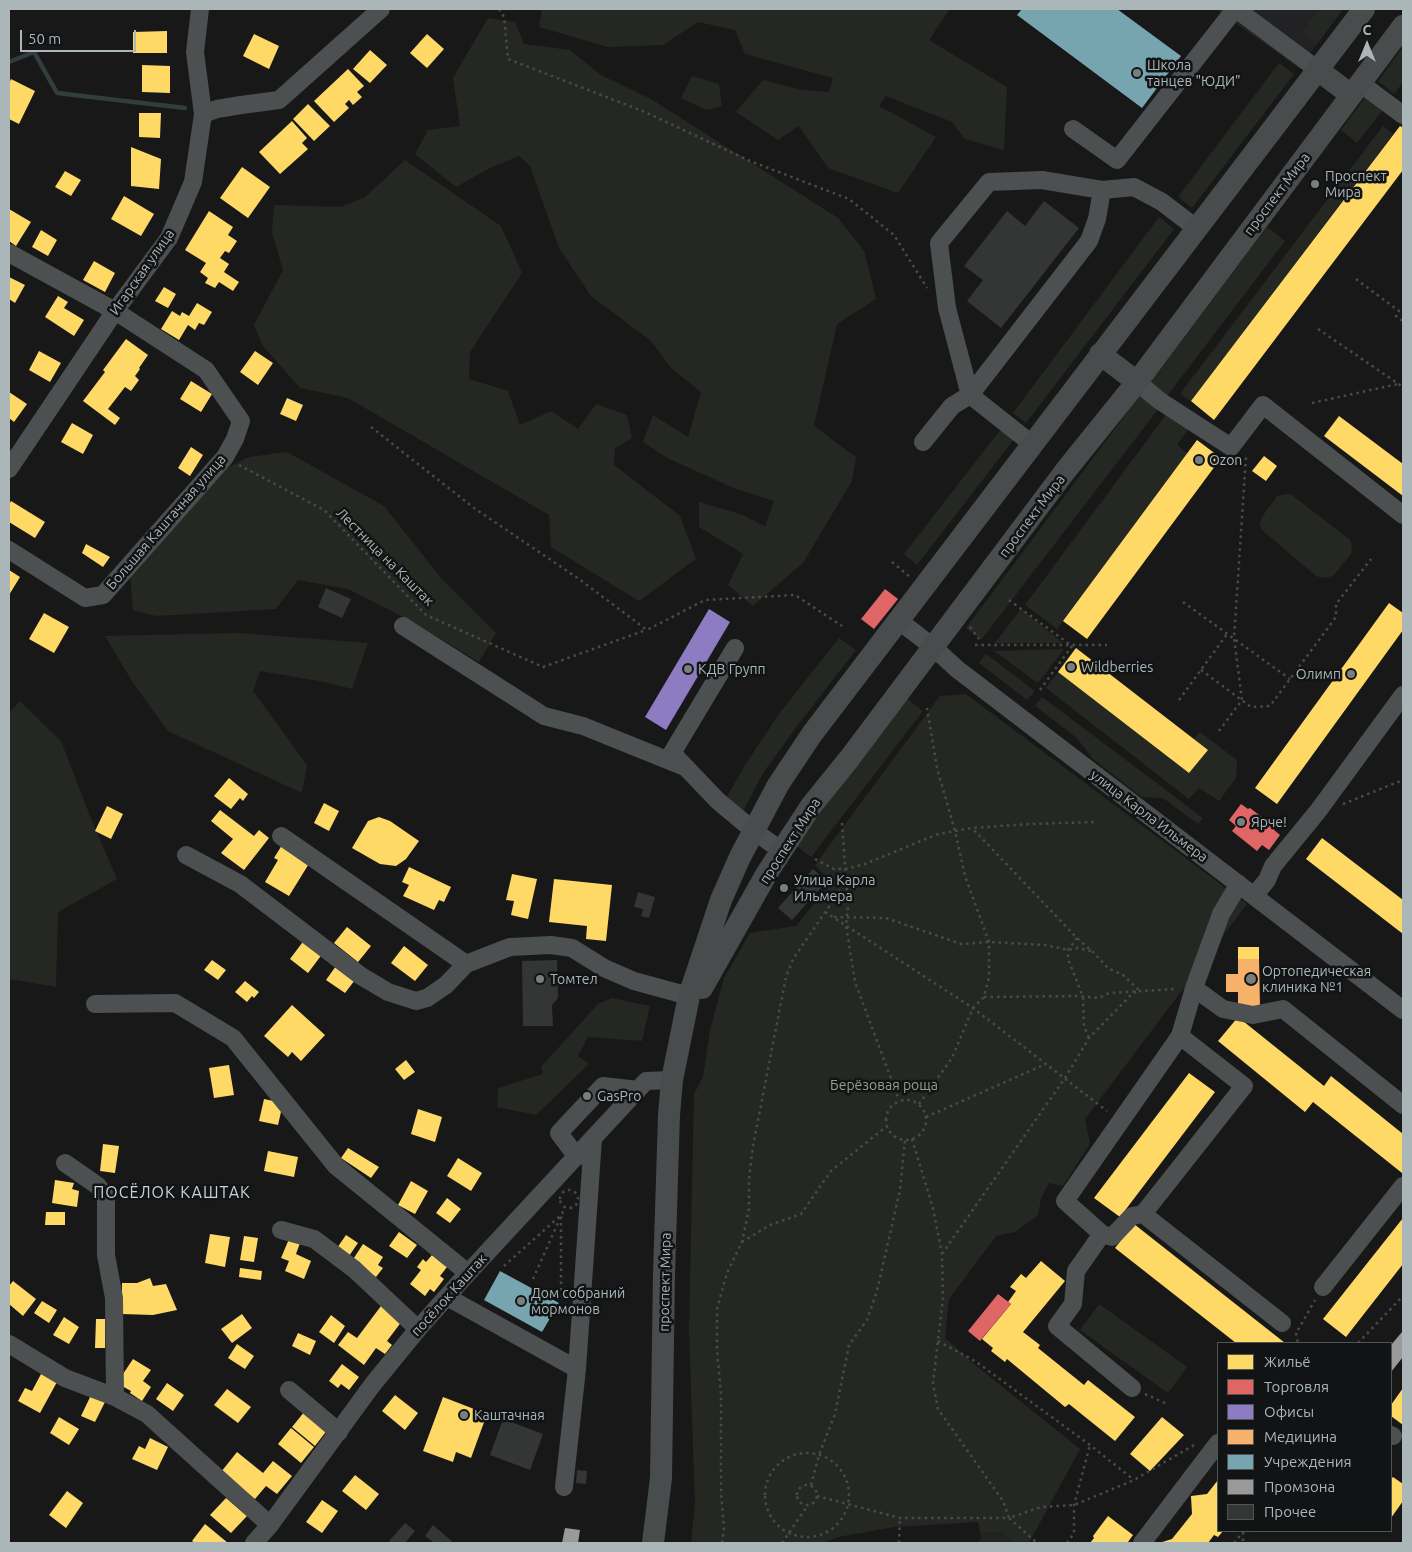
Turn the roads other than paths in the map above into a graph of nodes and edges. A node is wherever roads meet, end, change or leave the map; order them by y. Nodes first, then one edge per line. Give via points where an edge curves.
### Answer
1 (200, 9) edge
2 (381, 9) edge
3 (1235, 9) edge
4 (1364, 9) edge
5 (1403, 26) edge
6 (1318, 70) junction
7 (1356, 89) junction
8 (203, 114) junction
9 (1403, 115) edge
10 (1073, 129) dead end
11 (1102, 190) junction
12 (1196, 228) junction
13 (9, 253) edge
14 (115, 311) junction
15 (1100, 354) junction
16 (1137, 382) junction
17 (970, 395) junction
18 (923, 442) dead end
19 (1032, 444) junction
20 (9, 469) edge
21 (1403, 515) edge
22 (9, 550) edge
23 (898, 620) junction
24 (403, 626) dead end
25 (933, 647) junction
26 (735, 648) dead end
27 (1403, 695) edge
28 (687, 768) junction
29 (754, 831) junction
30 (281, 836) dead end
31 (782, 851) junction
32 (186, 855) dead end
33 (1239, 884) junction
34 (1254, 896) junction
35 (466, 964) junction
36 (1194, 988) junction
37 (689, 996) junction
38 (95, 1004) dead end
39 (1403, 1010) edge
40 (683, 1022) junction
41 (1180, 1036) junction
42 (672, 1080) junction
43 (638, 1090) junction
44 (1403, 1105) edge
45 (593, 1139) junction
46 (576, 1157) junction
47 (65, 1163) dead end
48 (1403, 1186) edge
49 (1143, 1214) junction
50 (281, 1230) dead end
51 (1102, 1234) junction
52 (468, 1273) junction
53 (1323, 1287) road end
54 (447, 1297) junction
55 (1289, 1328) road end
56 (418, 1329) junction
57 (9, 1344) edge
58 (577, 1369) junction
59 (1132, 1388) road end
60 (289, 1390) dead end
61 (115, 1397) junction
62 (340, 1432) junction
63 (1210, 1442) edge
64 (564, 1487) dead end
65 (270, 1525) junction
66 (254, 1543) edge
67 (653, 1543) edge
68 (1142, 1543) edge

1 - 8 street, Игарская улица via 195,52
2 - 8 street via 279,100
3 - 6 street
3 - 10 street via 1117,160
4 - 6 main road, проспект Мира
5 - 7 main road, проспект Мира
6 - 7 main road
6 - 12 main road, проспект Мира
7 - 9 street
7 - 16 main road, проспект Мира
8 - 14 street, Игарская улица via 193,182 169,238
11 - 12 street via 1134,187 1162,202
11 - 17 street via 1089,241
11 - 17 street via 1042,180 989,182 939,244 947,308
12 - 15 main road, проспект Мира
13 - 14 street
14 - 20 street, Игарская улица
14 - 22 street, Большая Каштачная улица via 206,370 241,421 235,439 225,457 102,595 85,598
15 - 16 main road
15 - 19 main road, проспект Мира
16 - 21 street via 1160,401 1231,447 1262,405
16 - 25 main road, проспект Мира via 1066,470
17 - 18 street via 952,406
17 - 19 street
19 - 23 main road, проспект Мира
23 - 25 street, улица Карла Ильмера
23 - 29 main road, проспект Мира via 812,734 778,785
24 - 28 street via 544,716 583,726
25 - 31 main road, проспект Мира via 811,806
25 - 33 street, улица Карла Ильмера via 965,675
26 - 28 street via 672,753
27 - 34 street via 1318,811 1273,866
28 - 29 street via 718,801
29 - 31 street
29 - 37 main road, проспект Мира via 721,900
30 - 35 street
31 - 40 main road, проспект Мира
32 - 35 street via 240,884 361,976 388,992 416,1002 446,985
33 - 34 street, улица Карла Ильмера
33 - 36 street via 1221,914
34 - 39 street, улица Карла Ильмера
35 - 37 street via 510,947 551,945 572,948 604,968
36 - 41 street
36 - 44 street via 1224,1009 1252,1015 1282,1010
37 - 40 main road, проспект Мира
38 - 52 street via 175,1003 233,1038 336,1166
40 - 42 main road, проспект Мира
41 - 49 street via 1244,1086
41 - 51 street via 1065,1201
42 - 43 street, посёлок Каштак via 646,1081
42 - 67 main road, проспект Мира via 668,1115 661,1478
43 - 45 street, посёлок Каштак
43 - 46 street via 603,1086 559,1133
45 - 46 street, посёлок Каштак
45 - 58 street
46 - 52 street, посёлок Каштак
47 - 61 street via 98,1186 106,1197 106,1255 114,1298
48 - 53 street
49 - 51 street via 1132,1216 1112,1237
49 - 55 street
50 - 56 street via 321,1244 354,1269
51 - 59 street via 1076,1271 1073,1304 1057,1326
52 - 54 street, посёлок Каштак
54 - 56 street, посёлок Каштак
54 - 58 street
56 - 62 street, посёлок Каштак via 373,1384
57 - 61 street via 65,1378
58 - 64 street
60 - 62 street
61 - 65 street via 147,1414
62 - 65 street, посёлок Каштак
63 - 68 street
65 - 66 street, посёлок Каштак

